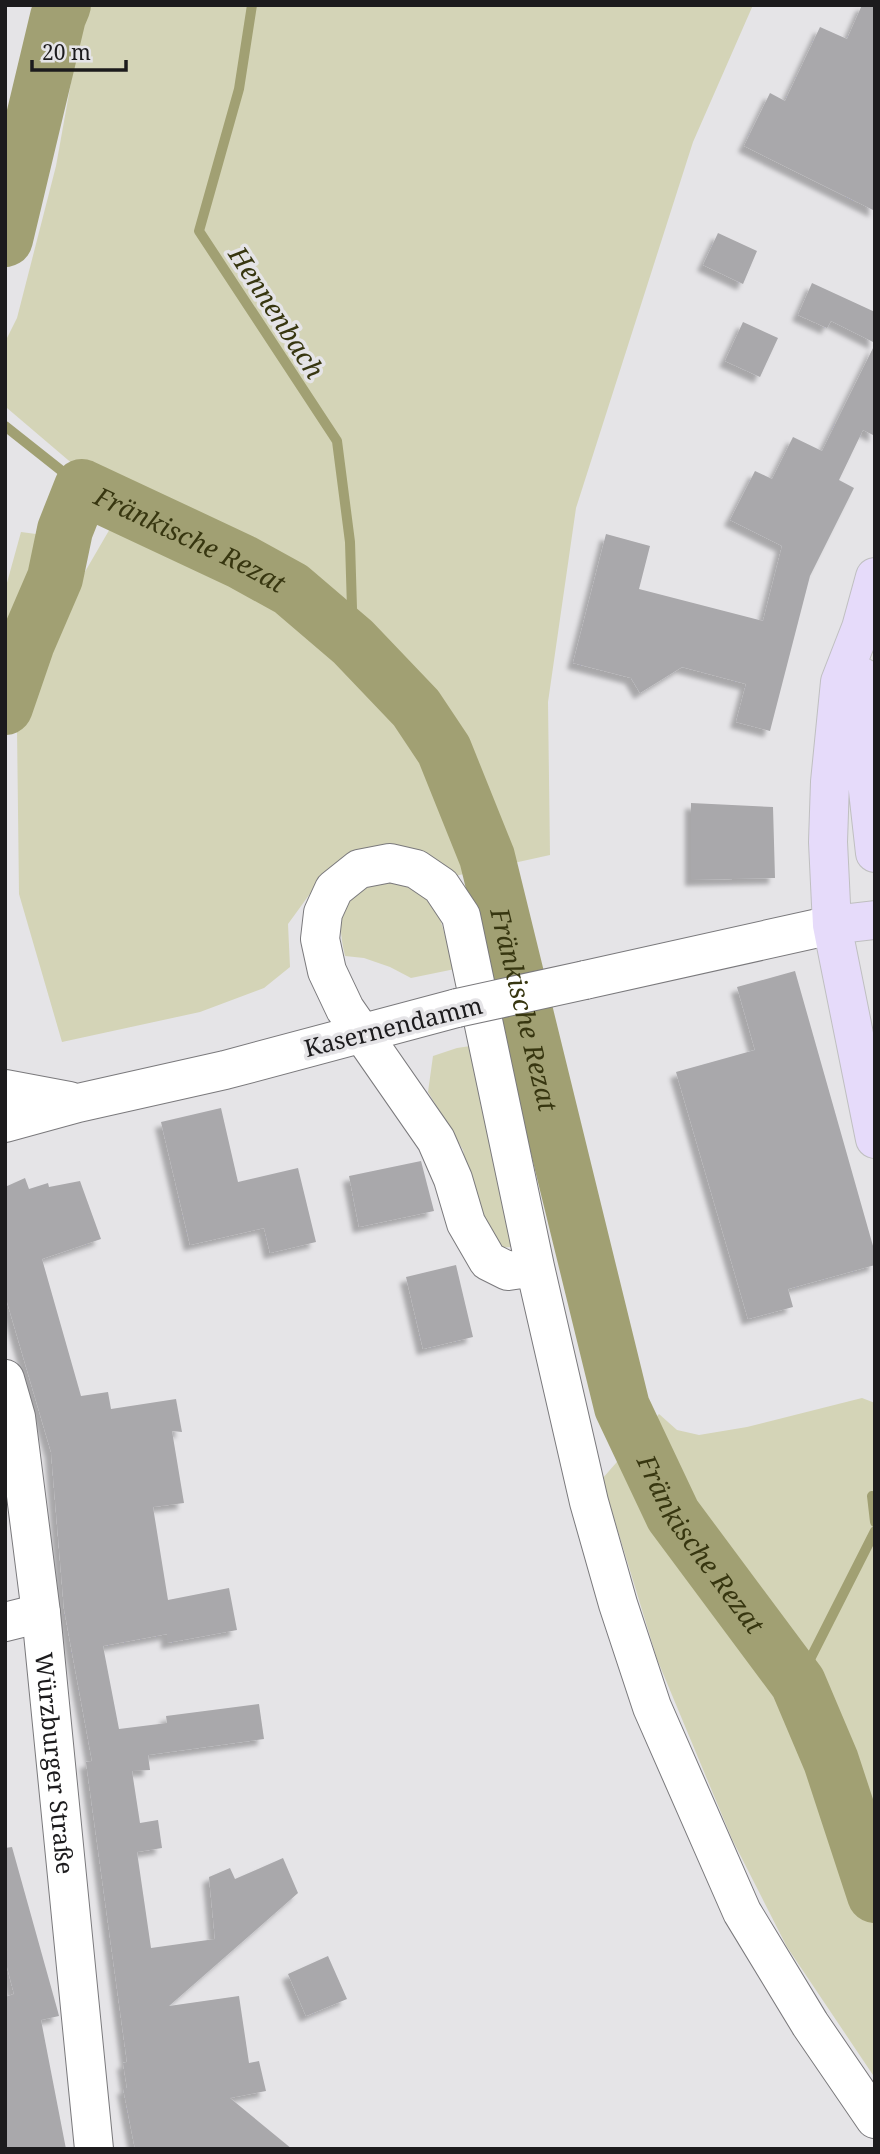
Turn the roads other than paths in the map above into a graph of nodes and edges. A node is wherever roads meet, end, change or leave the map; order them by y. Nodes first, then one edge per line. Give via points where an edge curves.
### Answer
1 (875, 577) edge
2 (861, 628) junction
3 (875, 853) edge
4 (875, 920) edge
5 (832, 925) junction
6 (363, 1033) junction
7 (5, 1089) edge
8 (78, 1103) junction
9 (5, 1123) edge
10 (875, 1139) edge
11 (535, 1267) junction
12 (5, 1379) edge
13 (23, 1618) edge
14 (875, 2119) edge
15 (94, 2149) edge

1 - 2 main road
2 - 3 main road via 863,746
2 - 5 main road via 840,682 830,782
4 - 5 main road
5 - 6 street, Kasernendamm, bridge
5 - 10 main road
6 - 8 street, Kasernendamm
6 - 11 street via 436,1140 466,1223 488,1261 508,1271
6 - 11 street via 345,1009 327,971 320,939 323,913 334,889 359,869 390,863 416,869 441,886 461,916
7 - 8 street, Kasernendamm
8 - 9 street, Kasernendamm
11 - 14 street via 589,1502 652,1707 742,1912
12 - 13 street, Würzburger Straße via 16,1417
13 - 15 street, Würzburger Straße

